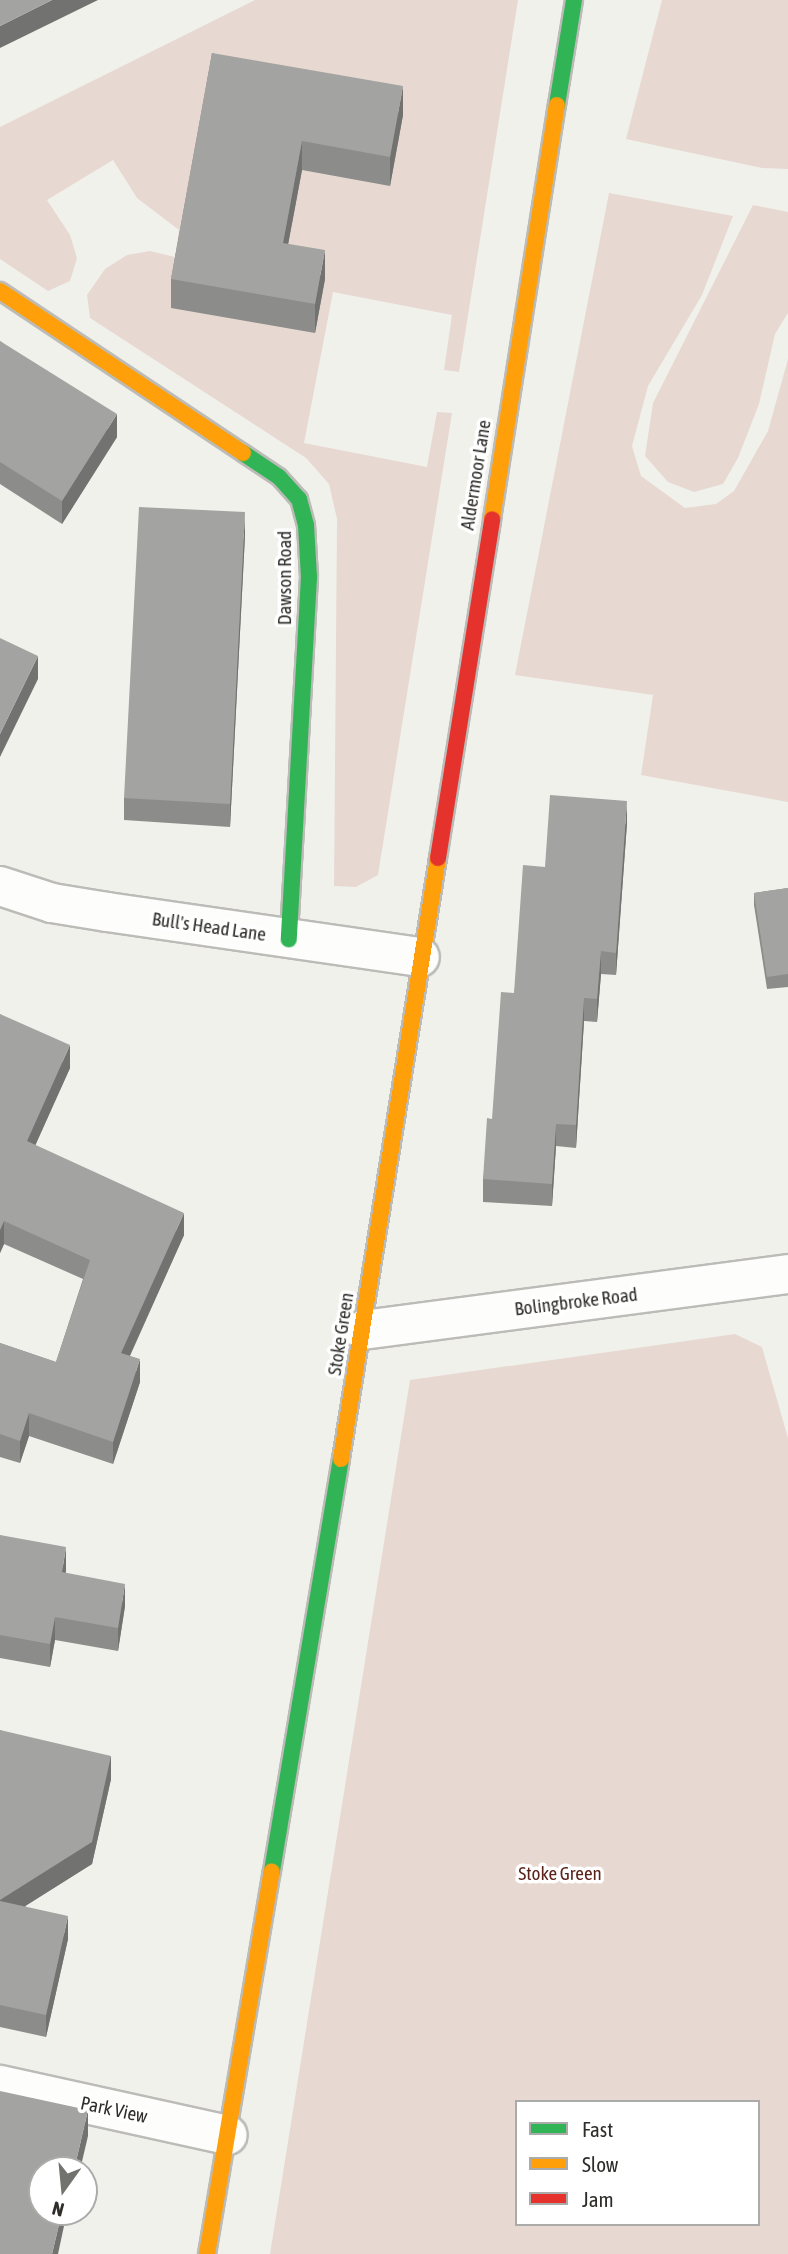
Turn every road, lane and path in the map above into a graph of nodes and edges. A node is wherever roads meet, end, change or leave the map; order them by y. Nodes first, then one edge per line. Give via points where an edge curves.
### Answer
1 (575, 0) edge
2 (0, 291) edge
3 (0, 886) edge
4 (289, 939) junction
5 (420, 957) junction
6 (788, 1274) edge
7 (363, 1330) junction
8 (0, 2085) edge
9 (228, 2135) junction
10 (207, 2254) edge

1 - 5 street, Aldermoor Lane
2 - 4 street, Dawson Road via 279,477 299,499 306,525 309,577
3 - 4 street, Bull's Head Lane via 52,903
4 - 5 street, Bull's Head Lane
5 - 7 street, Stoke Green
6 - 7 street, Bolingbroke Road
7 - 9 street, Stoke Green
8 - 9 street, Park View
9 - 10 street, Stoke Green

